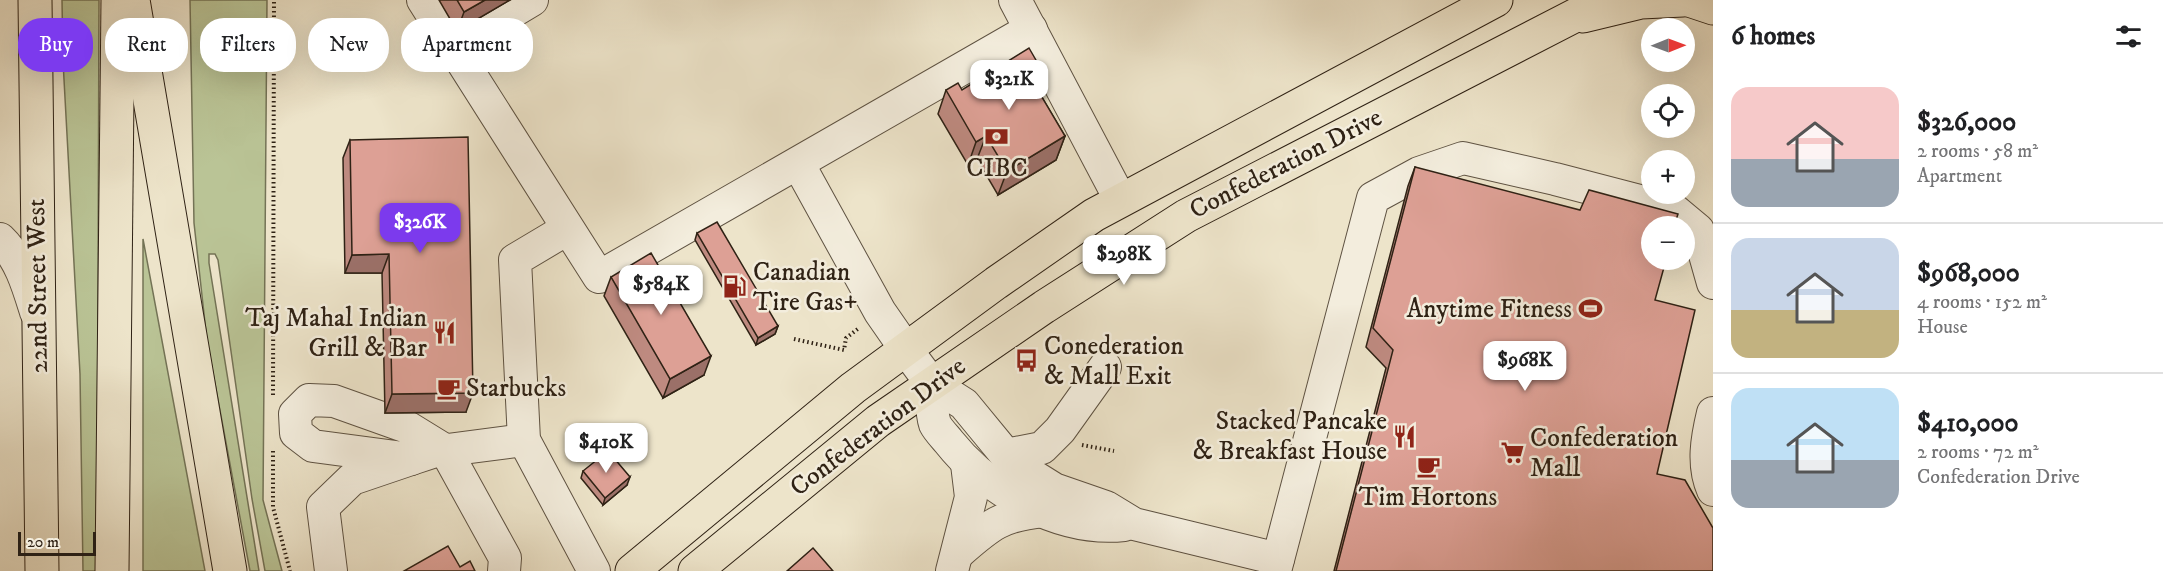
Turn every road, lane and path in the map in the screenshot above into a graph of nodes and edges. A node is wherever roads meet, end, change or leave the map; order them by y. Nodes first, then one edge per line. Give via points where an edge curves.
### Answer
1 (35, 0) edge
2 (118, 0) edge
3 (133, 0) edge
4 (274, 0) edge
5 (423, 0) edge
6 (532, 0) edge
7 (1015, 0) edge
8 (1496, 0) edge
9 (1605, 0) edge
10 (1683, 0) edge
11 (1689, 0) edge
12 (1713, 8) edge
13 (434, 18) edge
14 (502, 18) edge
15 (1563, 21) junction
16 (1031, 29) junction
17 (468, 72) edge
18 (799, 165) junction
19 (1120, 199) junction
20 (567, 229) junction
21 (0, 239) edge
22 (1713, 283) edge
23 (39, 322) junction
24 (846, 338) dead end
25 (794, 339) dead end
26 (905, 348) junction
27 (1105, 367) dead end
28 (931, 383) junction
29 (273, 405) dead end
30 (1713, 413) edge
31 (273, 439) dead end
32 (524, 440) junction
33 (1073, 444) dead end
34 (446, 451) junction
35 (1114, 451) dead end
36 (1006, 455) junction
37 (411, 459) junction
38 (967, 464) junction
39 (1713, 490) edge
40 (1044, 511) junction
41 (1134, 524) junction
42 (955, 563) edge
43 (1276, 565) edge
44 (42, 570) edge
45 (112, 571) edge
46 (230, 571) edge
47 (290, 571) edge
48 (331, 571) edge
49 (504, 571) edge
50 (594, 571) edge
51 (632, 571) edge
52 (695, 571) edge

1 - 23 main road, 22nd Street West
2 - 45 main road
3 - 46 main road
4 - 29 path
5 - 13 street
6 - 14 street
7 - 16 street
8 - 19 main road, Confederation Drive
9 - 15 main road, Confederation Drive
10 - 15 main road via 1641,2
11 - 12 main road
15 - 28 main road, Confederation Drive via 1186,216
16 - 18 street
16 - 19 street
17 - 20 street
18 - 20 street via 599,277
18 - 26 street via 880,312
19 - 26 main road, Confederation Drive
20 - 32 street via 515,260
21 - 23 street via 24,275
22 - 43 street via 1698,230 1674,210 1566,182 1462,158 1419,173 1373,198
23 - 44 main road, 22nd Street West
24 - 25 path via 844,350
26 - 28 street
26 - 51 main road, Confederation Drive
27 - 36 street via 1060,430 1042,448
28 - 36 street via 964,404
28 - 38 street via 935,424
28 - 52 main road, Confederation Drive via 873,424
30 - 39 street via 1706,446
31 - 47 path via 273,507
32 - 34 street
32 - 50 street
33 - 35 path
34 - 37 street
34 - 37 street via 407,427 334,401 309,400 295,414 296,433 313,446
34 - 49 street via 505,558
36 - 41 street via 1054,489 1106,507
37 - 48 street via 352,479 323,507
38 - 40 street via 1005,493
38 - 42 street via 972,497
40 - 41 street via 1099,528
40 - 42 street via 1013,514 988,528
41 - 43 street

